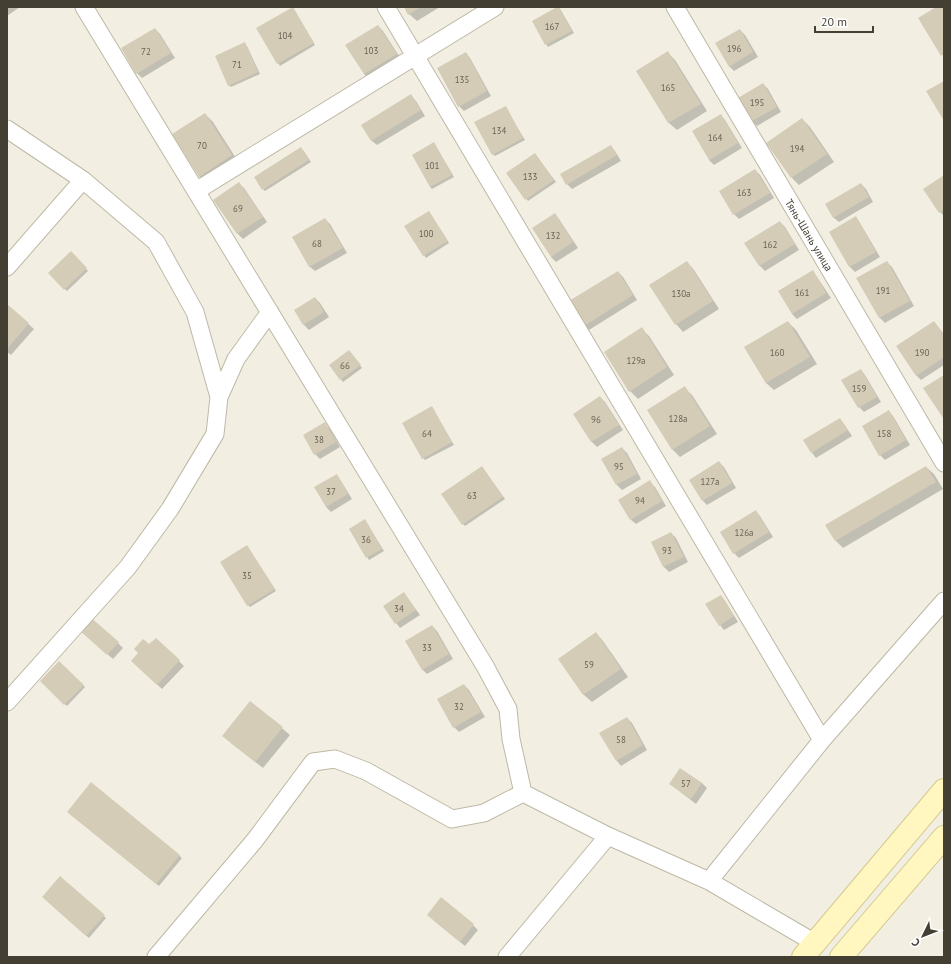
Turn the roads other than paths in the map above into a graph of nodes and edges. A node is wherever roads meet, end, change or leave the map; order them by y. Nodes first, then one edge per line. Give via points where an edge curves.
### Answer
1 (84, 7) edge
2 (386, 7) edge
3 (495, 7) edge
4 (675, 7) edge
5 (416, 56) junction
6 (7, 129) edge
7 (83, 180) junction
8 (196, 191) junction
9 (7, 267) edge
10 (270, 312) junction
11 (219, 397) junction
12 (944, 463) edge
13 (944, 600) edge
14 (7, 702) edge
15 (822, 740) junction
16 (944, 790) edge
17 (523, 793) junction
18 (608, 836) junction
19 (944, 837) edge
20 (709, 881) junction
21 (809, 950) edge
22 (156, 957) edge
23 (507, 957) edge
24 (841, 957) edge

1 - 8 street
2 - 5 street
3 - 5 street
4 - 12 street, Тянь-Шань улица
5 - 8 street
5 - 15 street
6 - 7 street
7 - 9 street
7 - 11 street via 156,242 195,312
8 - 10 street
10 - 11 street via 236,359
10 - 17 street via 485,666 508,709 511,739
11 - 14 street via 214,434 170,509 128,567
13 - 15 street
15 - 20 street
16 - 21 main road
17 - 18 street
17 - 22 street via 484,813 452,819 360,769 335,759 313,762 255,840
18 - 20 street
18 - 23 street
19 - 24 main road
20 - 21 street

